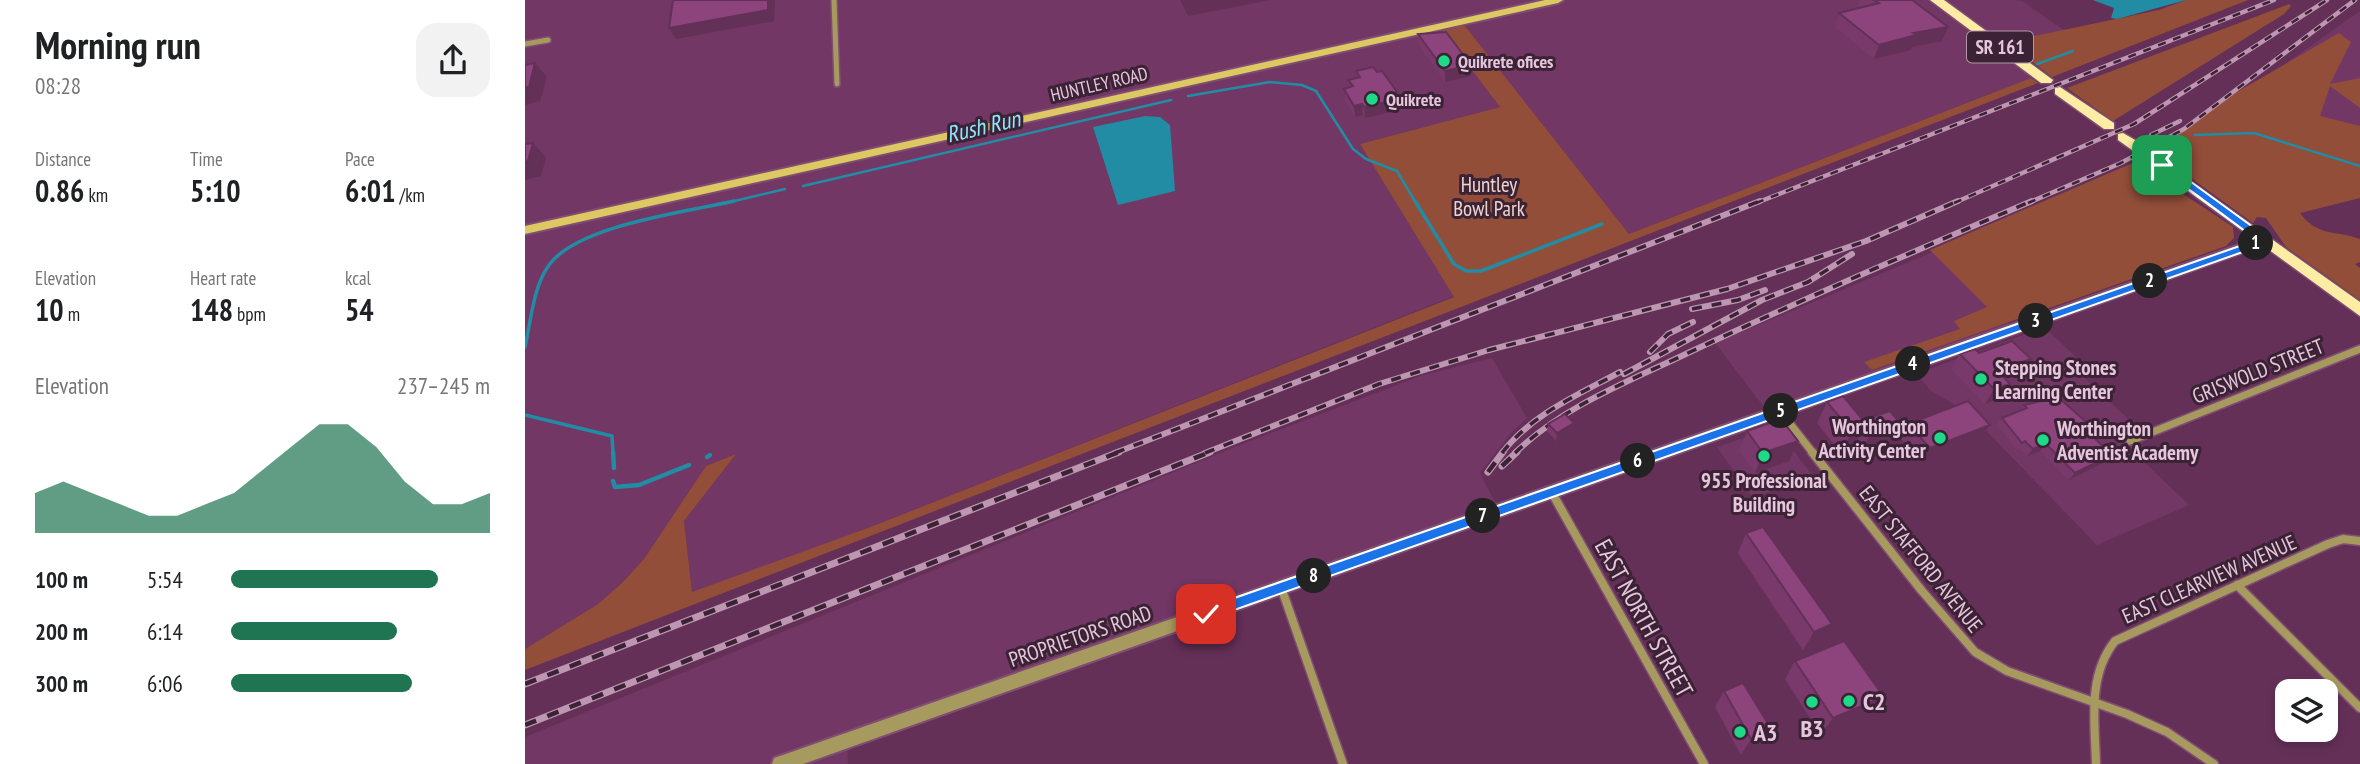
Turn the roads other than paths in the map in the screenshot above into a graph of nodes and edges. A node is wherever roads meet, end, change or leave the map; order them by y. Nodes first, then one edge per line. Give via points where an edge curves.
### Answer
1 (834, 0) edge
2 (1558, 0) edge
3 (1936, 0) edge
4 (548, 40) dead end
5 (525, 44) edge
6 (2046, 80) dead end
7 (837, 84) dead end
8 (2060, 91) dead end
9 (2109, 126) dead end
10 (2123, 137) dead end
11 (2137, 147) dead end
12 (2149, 156) dead end
13 (525, 230) edge
14 (2265, 240) junction
15 (2360, 310) edge
16 (2360, 349) edge
17 (1780, 411) junction
18 (2130, 440) dead end
19 (1551, 491) junction
20 (2360, 541) edge
21 (2237, 585) junction
22 (1281, 587) junction
23 (2097, 704) junction
24 (2360, 708) edge
25 (780, 764) edge
26 (1343, 764) edge
27 (1704, 764) edge
28 (2096, 764) edge
29 (2214, 764) edge

1 - 7 street
2 - 13 main road, HUNTLEY ROAD
3 - 6 main road, SR 161
4 - 5 street
8 - 9 main road
10 - 11 main road
12 - 14 main road
14 - 15 main road
14 - 17 street, PROPRIETORS ROAD
16 - 18 street, GRISWOLD STREET
17 - 19 street, PROPRIETORS ROAD
17 - 23 street, EAST STAFFORD AVENUE via 1962,639 2007,671
19 - 22 street, PROPRIETORS ROAD
19 - 27 street, EAST NORTH STREET
20 - 21 street, EAST CLEARVIEW AVENUE via 2343,539 2328,544
21 - 23 street, EAST CLEARVIEW AVENUE via 2115,641 2100,664
21 - 24 street
22 - 25 street, PROPRIETORS ROAD
22 - 26 street
23 - 28 street, EAST CLEARVIEW AVENUE
23 - 29 street, EAST STAFFORD AVENUE via 2167,732

